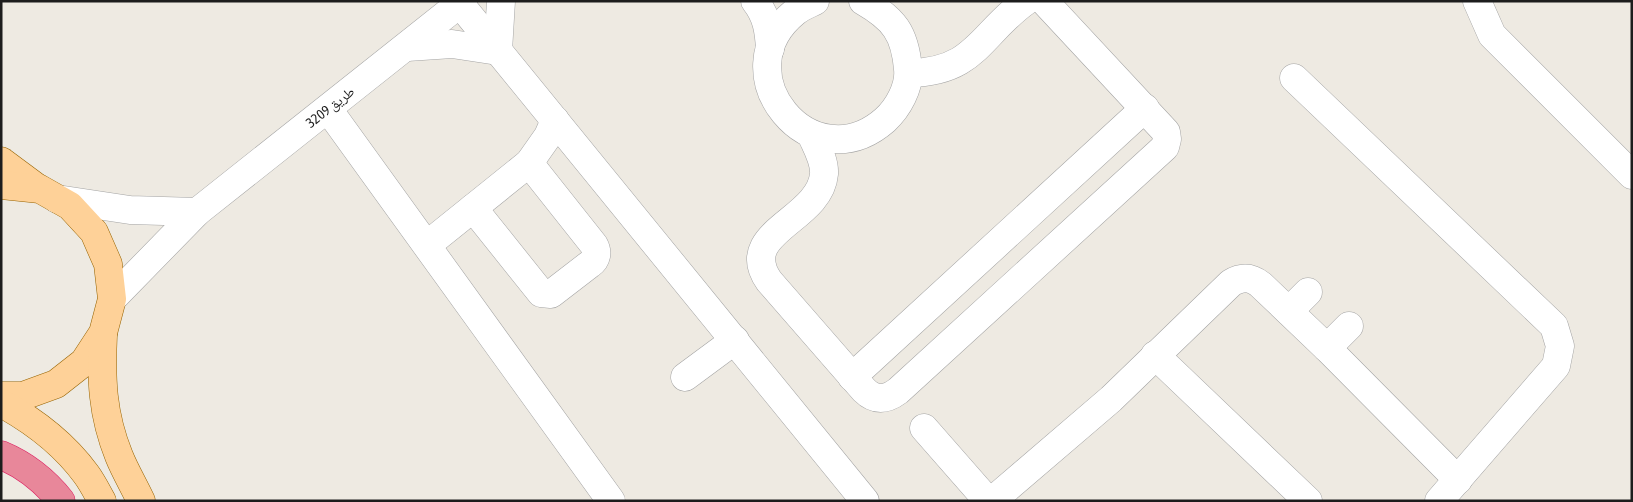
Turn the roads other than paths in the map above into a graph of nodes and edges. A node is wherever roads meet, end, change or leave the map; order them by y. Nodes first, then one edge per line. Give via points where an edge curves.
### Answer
1 (501, 1) edge
2 (755, 1) edge
3 (815, 1) edge
4 (863, 1) edge
5 (1026, 1) edge
6 (1044, 1) edge
7 (1478, 1) edge
8 (462, 2) edge
9 (407, 46) junction
10 (770, 49) junction
11 (498, 51) junction
12 (909, 73) junction
13 (1294, 78) dead end
14 (1145, 108) junction
15 (328, 109) junction
16 (555, 120) junction
17 (811, 134) junction
18 (1, 161) edge
19 (529, 163) junction
20 (1632, 175) edge
21 (1, 185) edge
22 (48, 194) junction
23 (473, 208) junction
24 (197, 212) junction
25 (427, 245) junction
26 (1308, 292) dead end
27 (112, 299) junction
28 (1289, 311) junction
29 (1349, 326) dead end
30 (103, 333) junction
31 (734, 340) junction
32 (1327, 348) junction
33 (1155, 355) junction
34 (852, 376) junction
35 (685, 377) dead end
36 (1, 396) edge
37 (1, 403) edge
38 (924, 428) dead end
39 (1, 455) edge
40 (1458, 480) junction
41 (55, 494) edge
42 (102, 501) edge
43 (141, 501) edge
44 (612, 501) edge
45 (865, 501) edge
46 (988, 501) edge
47 (992, 501) edge
48 (1308, 501) edge
49 (1438, 501) edge

1 - 11 street
2 - 10 street via 767,20
3 - 10 street via 796,11 780,28
4 - 12 street via 882,12 898,29 907,50
5 - 12 street via 961,61 936,71
6 - 14 street
7 - 20 street via 1492,35
8 - 9 street, طريق 3209
8 - 11 street
9 - 11 street via 452,44
9 - 15 street, طريق 3209
10 - 17 street via 767,70 771,90 780,109 794,124
11 - 16 street
12 - 17 street via 904,95 892,114 876,128 855,137 833,139
13 - 40 street via 1554,326 1560,346 1556,366
14 - 34 street
14 - 34 street via 1166,132 1165,147 892,396 884,399 869,396
15 - 24 street, طريق 3209
15 - 25 street
16 - 19 street
16 - 31 street
17 - 34 street via 824,172 821,187 813,200 770,237 760,259 762,271
18 - 22 main road
19 - 23 street
19 - 23 street via 594,244 595,261 551,294 541,293
21 - 22 main road
22 - 24 street via 130,210
22 - 27 main road via 70,206 94,232 108,264
23 - 25 street
24 - 27 street, طريق 3209
25 - 44 street
26 - 28 street
27 - 30 main road
28 - 32 street
28 - 33 street via 1254,280 1247,277 1236,280
29 - 32 street
30 - 36 main road via 84,362 56,384 23,396
30 - 43 main road via 101,375 106,416 119,457
31 - 35 street
31 - 45 street
32 - 40 street
33 - 47 street via 1111,399
33 - 48 street
37 - 42 main road via 25,416 58,442 87,474
38 - 46 street
39 - 41 highway via 17,462
40 - 49 street

